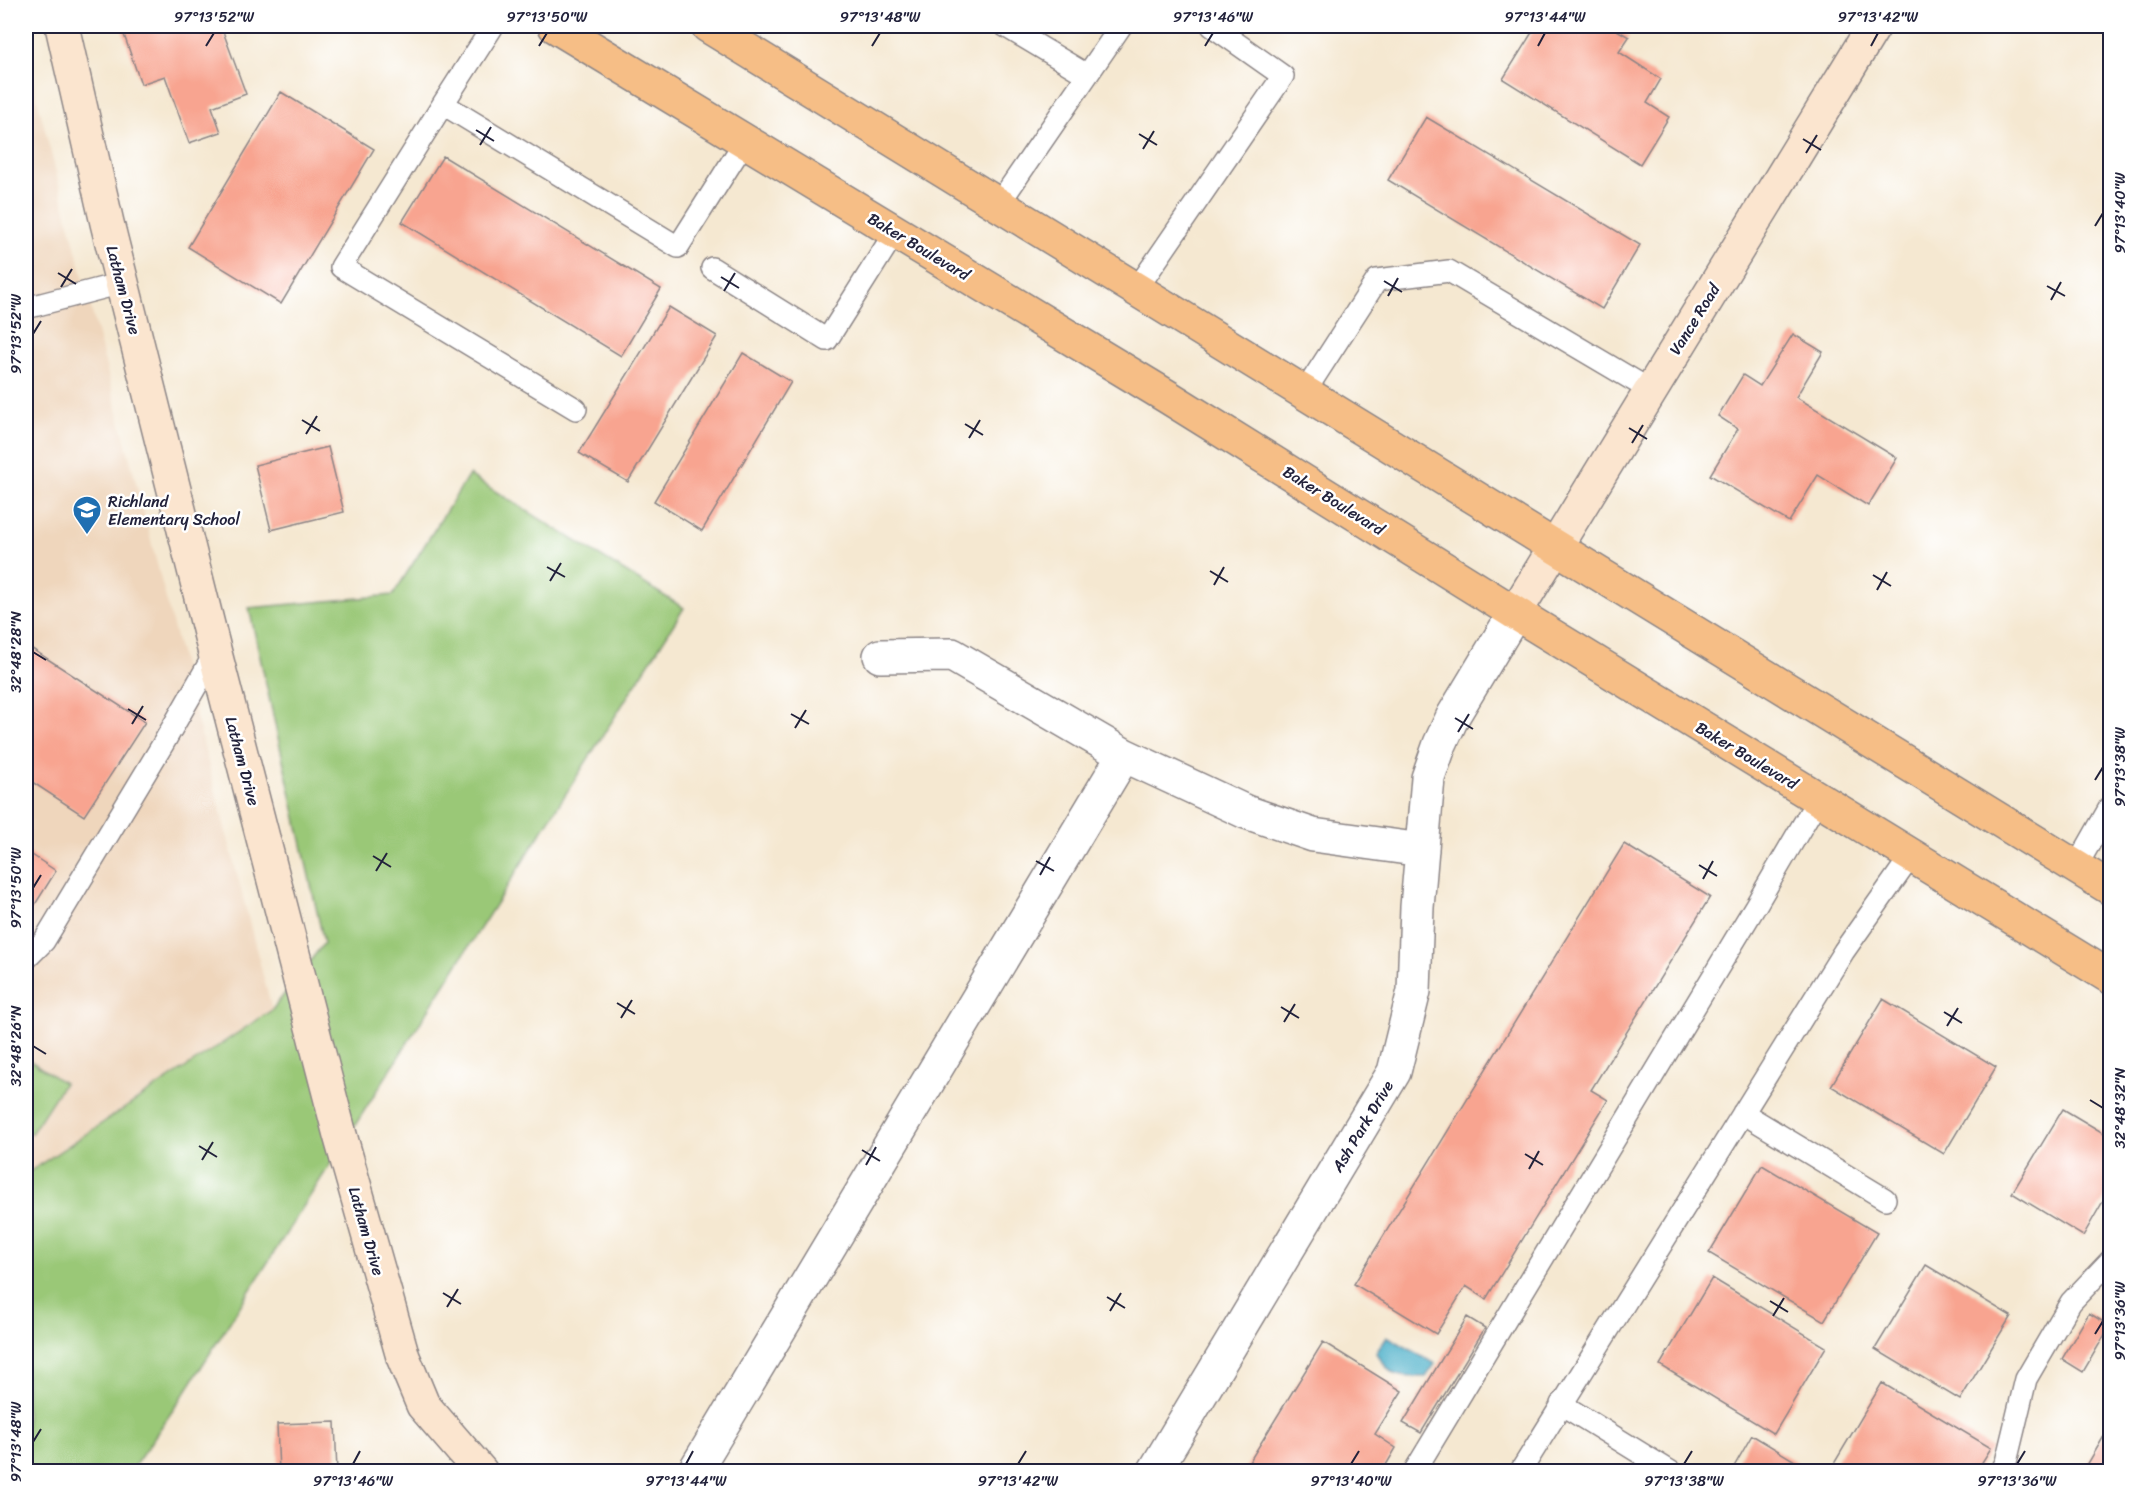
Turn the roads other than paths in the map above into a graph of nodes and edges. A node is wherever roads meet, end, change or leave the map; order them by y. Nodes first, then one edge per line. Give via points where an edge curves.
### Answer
1 (62, 26) edge
2 (493, 26) edge
3 (555, 26) edge
4 (708, 26) edge
5 (1005, 26) edge
6 (1121, 26) edge
7 (1212, 26) edge
8 (1874, 26) edge
9 (1087, 75) junction
10 (444, 104) junction
11 (745, 141) junction
12 (998, 205) junction
13 (895, 232) junction
14 (712, 268) dead end
15 (122, 283) junction
16 (1136, 290) junction
17 (26, 308) edge
18 (1650, 390) junction
19 (1304, 393) junction
20 (576, 409) dead end
21 (1554, 548) junction
22 (1515, 613) junction
23 (215, 653) junction
24 (880, 657) dead end
25 (1124, 755) junction
26 (1818, 799) junction
27 (2110, 807) edge
28 (1422, 850) junction
29 (1911, 856) junction
30 (2076, 867) junction
31 (2110, 888) edge
32 (26, 959) edge
33 (2110, 977) edge
34 (1743, 1113) junction
35 (1885, 1199) dead end
36 (2110, 1261) edge
37 (1561, 1404) junction
38 (480, 1472) edge
39 (694, 1472) edge
40 (1154, 1472) edge
41 (1414, 1472) edge
42 (1520, 1472) edge
43 (1671, 1472) edge
44 (2001, 1472) edge

1 - 15 street, Latham Drive
2 - 10 lane
3 - 11 main road, Baker Boulevard
4 - 12 main road
5 - 9 lane
6 - 9 lane
7 - 16 lane via 1283,76
8 - 18 street, Vance Road
9 - 12 lane
10 - 11 lane via 678,247
10 - 20 lane via 341,267
11 - 13 main road, Baker Boulevard
12 - 16 main road
13 - 14 lane via 827,340
13 - 22 main road, Baker Boulevard
15 - 17 lane
15 - 23 street, Latham Drive
16 - 19 main road
18 - 19 lane via 1449,271 1377,280
18 - 21 street, Vance Road
19 - 21 main road
21 - 22 street, Vance Road
21 - 30 main road
22 - 26 main road, Baker Boulevard
22 - 28 street, Ash Park Drive via 1440,744 1428,778
23 - 32 lane via 44,942
23 - 38 street, Latham Drive via 340,1135 403,1357 423,1406
24 - 25 street via 952,655
25 - 28 street via 1246,812 1313,835
25 - 39 street
26 - 29 main road, Baker Boulevard
26 - 41 lane
27 - 30 lane
28 - 40 street, Ash Park Drive via 1414,991 1394,1072
29 - 33 main road, Baker Boulevard
29 - 34 lane via 1844,951
30 - 31 main road
34 - 35 lane
34 - 37 lane
36 - 44 lane via 2071,1302 2026,1379
37 - 42 lane
37 - 43 lane

